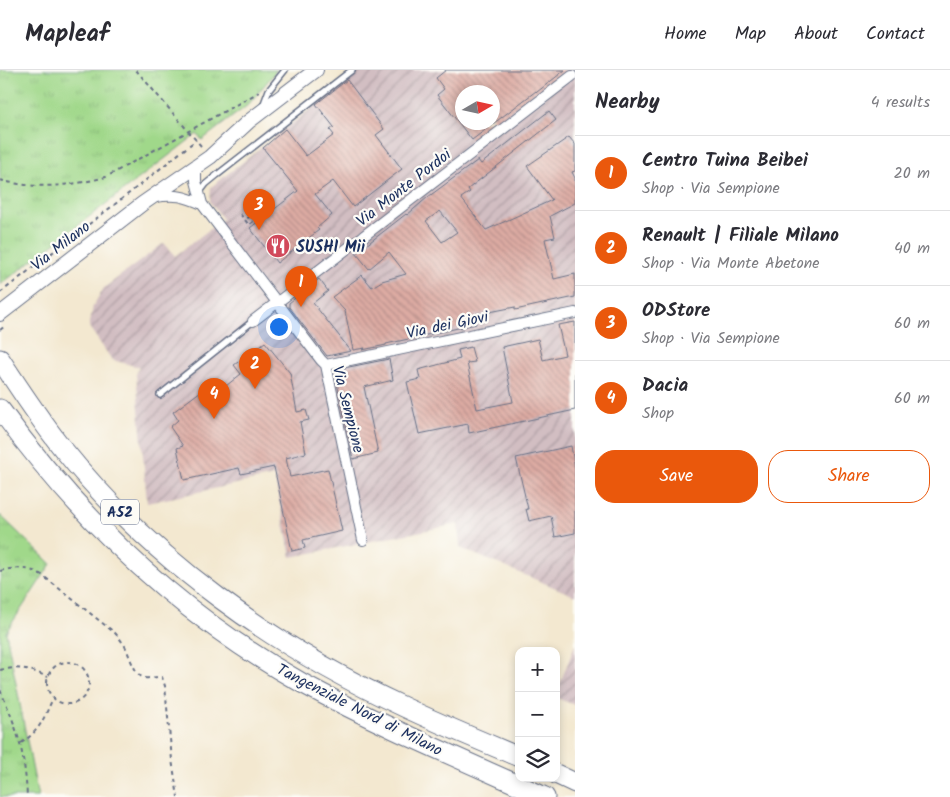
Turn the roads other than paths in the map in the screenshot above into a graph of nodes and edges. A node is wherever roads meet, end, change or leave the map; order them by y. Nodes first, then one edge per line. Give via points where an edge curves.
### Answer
1 (284, 70) edge
2 (316, 70) edge
3 (352, 70) edge
4 (573, 78) edge
5 (254, 118) junction
6 (196, 167) junction
7 (199, 193) junction
8 (147, 201) junction
9 (202, 204) junction
10 (277, 303) junction
11 (575, 313) edge
12 (0, 314) edge
13 (253, 321) joint
14 (0, 359) edge
15 (326, 365) junction
16 (160, 395) dead end
17 (0, 409) edge
18 (363, 540) dead end
19 (515, 755) edge
20 (560, 776) edge
21 (575, 783) edge
22 (544, 797) edge

1 - 5 lane
2 - 5 street, Via Milano
3 - 7 lane via 217,175
4 - 10 street, Via Monte Pordoi
5 - 6 street, Via Milano
5 - 8 street, Via Milano via 204,150
6 - 7 street, Via Sempione
6 - 8 street, Via Milano
7 - 9 street, Via Sempione
8 - 9 street via 177,195
8 - 12 street, Via Milano
9 - 10 street, Via Sempione
10 - 13 street, Via Monte Pordoi
10 - 15 street, Via Sempione
11 - 15 street, Via dei Giovi
13 - 16 lane
14 - 19 highway, Tangenziale Nord di Milano / A52 via 64,450 116,509 204,587 272,635 351,680
15 - 18 street, Via Sempione
17 - 22 highway, Tangenziale Nord di Milano / A52 via 46,469 100,529 130,559 223,632 262,659 389,728
20 - 21 highway

